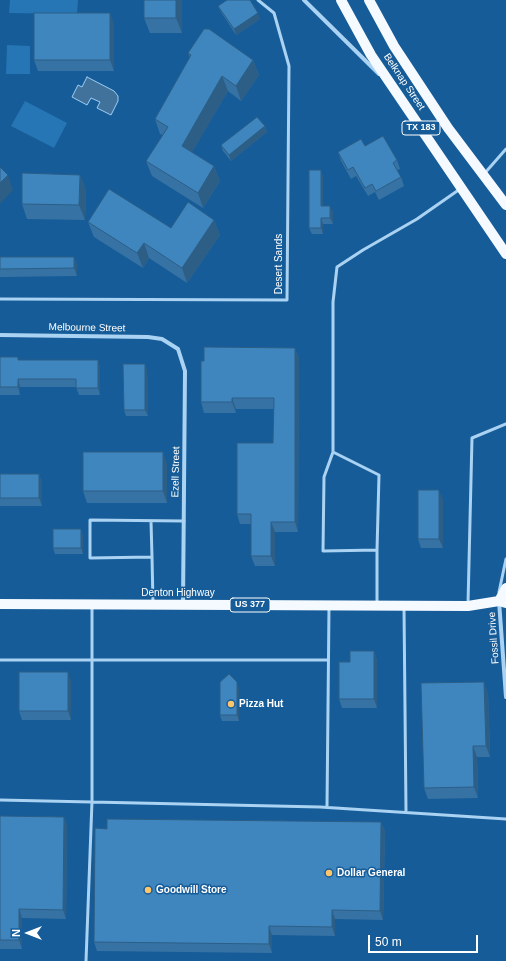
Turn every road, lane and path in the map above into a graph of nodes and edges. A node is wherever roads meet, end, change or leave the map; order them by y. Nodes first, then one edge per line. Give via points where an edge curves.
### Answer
1 (258, 0) edge
2 (304, 0) edge
3 (341, 0) edge
4 (369, 0) edge
5 (393, 88) junction
6 (506, 150) edge
7 (483, 175) junction
8 (461, 188) junction
9 (506, 205) edge
10 (506, 254) edge
11 (0, 299) edge
12 (0, 335) edge
13 (172, 344) joint
14 (506, 424) edge
15 (333, 452) junction
16 (151, 520) junction
17 (184, 520) junction
18 (377, 550) junction
19 (152, 557) junction
20 (506, 559) edge
21 (506, 588) edge
22 (503, 602) edge
23 (0, 604) edge
24 (92, 604) junction
25 (152, 605) junction
26 (183, 605) junction
27 (329, 605) junction
28 (377, 606) junction
29 (404, 606) junction
30 (468, 606) junction
31 (0, 660) edge
32 (92, 660) junction
33 (328, 660) junction
34 (506, 696) edge
35 (0, 800) edge
36 (92, 801) junction
37 (327, 807) junction
38 (406, 811) junction
39 (506, 818) edge
40 (86, 961) edge

1 - 11 lane, Desert Sands via 274,13 288,66 287,300
2 - 5 street
3 - 5 main road, Belknap Street / TX 183 via 371,55
4 - 7 main road, Belknap Street / TX 183 via 394,46 448,128
5 - 8 main road, Belknap Street / TX 183
6 - 7 lane
7 - 9 main road, Belknap Street / TX 183
8 - 10 main road, Belknap Street / TX 183
8 - 15 lane via 417,219 337,267 332,302
12 - 13 street, Melbourne Street via 148,337
13 - 17 street, Ezell Street via 183,359 185,371
14 - 30 lane via 472,438
15 - 18 lane via 379,475
15 - 18 lane via 324,477 323,551
16 - 17 lane
16 - 19 lane
16 - 19 lane via 90,520 90,558
17 - 26 street, Ezell Street
18 - 28 lane
19 - 25 lane
20 - 22 lane via 500,588
21 - 22 main road
22 - 30 main road, Denton Highway / US 377
22 - 34 street, Fossil Drive
23 - 24 main road, Denton Highway / US 377
24 - 25 main road, Denton Highway / US 377
24 - 32 lane
25 - 26 main road, Denton Highway / US 377
26 - 27 main road, Denton Highway / US 377
27 - 28 main road, Denton Highway / US 377
27 - 33 lane
28 - 29 main road, Denton Highway / US 377
29 - 30 main road, Denton Highway / US 377
29 - 38 lane
31 - 32 lane
32 - 33 lane
32 - 36 lane
33 - 37 lane
35 - 36 lane
36 - 37 lane
36 - 40 lane
37 - 38 lane
38 - 39 lane

